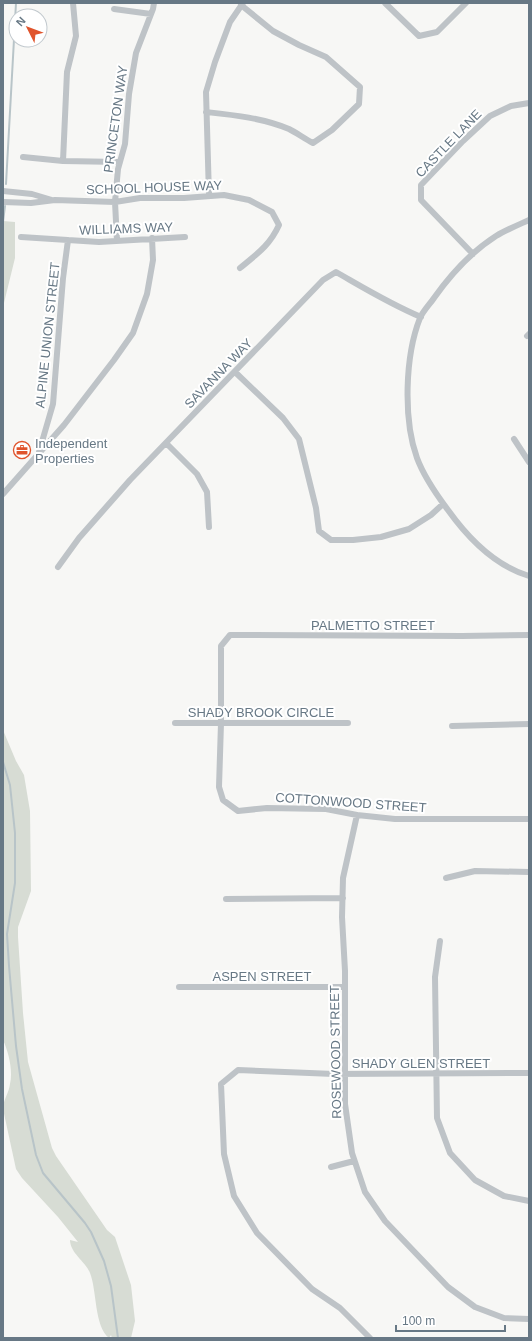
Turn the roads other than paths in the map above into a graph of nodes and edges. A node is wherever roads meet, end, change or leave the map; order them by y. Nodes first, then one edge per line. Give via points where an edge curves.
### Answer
1 (73, 3) edge
2 (154, 3) edge
3 (385, 3) edge
4 (466, 3) edge
5 (242, 4) edge
6 (114, 9) dead end
7 (151, 14) junction
8 (529, 103) edge
9 (206, 112) junction
10 (23, 157) dead end
11 (63, 161) junction
12 (120, 162) junction
13 (3, 191) edge
14 (209, 196) junction
15 (55, 200) junction
16 (3, 202) edge
17 (115, 202) junction
18 (529, 220) edge
19 (21, 237) dead end
20 (185, 237) dead end
21 (152, 238) junction
22 (68, 240) junction
23 (117, 241) junction
24 (473, 254) junction
25 (240, 268) dead end
26 (421, 317) junction
27 (235, 372) junction
28 (514, 440) dead end
29 (166, 443) junction
30 (39, 454) junction
31 (529, 462) edge
32 (3, 494) edge
33 (444, 504) junction
34 (209, 527) dead end
35 (58, 567) dead end
36 (529, 576) edge
37 (529, 635) edge
38 (175, 723) dead end
39 (221, 723) junction
40 (348, 723) dead end
41 (529, 724) edge
42 (452, 726) dead end
43 (357, 815) junction
44 (529, 819) edge
45 (529, 872) edge
46 (446, 878) dead end
47 (343, 898) junction
48 (226, 899) dead end
49 (440, 941) dead end
50 (179, 987) dead end
51 (345, 987) junction
52 (529, 1073) edge
53 (344, 1074) junction
54 (436, 1074) junction
55 (354, 1161) junction
56 (331, 1167) dead end
57 (529, 1201) edge
58 (529, 1319) edge
59 (370, 1338) edge

1 - 11 street via 76,36 67,72
2 - 7 street, PRINCETON WAY
3 - 4 street via 419,36 437,32
5 - 9 street via 230,22 215,62 206,92
5 - 9 street via 273,31 326,57 360,87 358,104 332,130 313,143 289,129 269,122
6 - 7 street
7 - 12 street, PRINCETON WAY via 136,53 129,94 125,144
8 - 24 street, CASTLE LANE via 511,106 490,116 462,141 421,185 421,200
9 - 14 street
10 - 11 street
11 - 12 street
12 - 17 street, PRINCETON WAY
13 - 15 street, SCHOOL HOUSE WAY
14 - 17 street, SCHOOL HOUSE WAY via 140,198
14 - 25 street, SCHOOL HOUSE WAY via 224,195 249,200 272,212 279,225 274,237
15 - 16 street, SCHOOL HOUSE WAY via 31,203
15 - 17 street, SCHOOL HOUSE WAY
17 - 23 street, PRINCETON WAY
18 - 24 street via 497,236
19 - 22 street, WILLIAMS WAY
20 - 21 street, WILLIAMS WAY
21 - 23 street, WILLIAMS WAY
21 - 30 street via 153,260 147,294 133,333
22 - 23 street, WILLIAMS WAY
22 - 30 street, ALPINE UNION STREET via 53,404
24 - 26 street via 442,286
26 - 27 street, SAVANNA WAY via 372,294 336,272 323,280
26 - 33 street via 412,347 407,389 409,424 417,458 433,490
27 - 29 street, SAVANNA WAY
27 - 33 street via 283,418 299,439 319,531 331,540 381,537 409,529
28 - 31 street
29 - 34 street via 197,474 207,492
29 - 35 street, SAVANNA WAY via 89,527
30 - 32 street
33 - 36 street via 454,519 483,550 517,572
37 - 39 street, PALMETTO STREET via 230,635 221,646
38 - 39 street, SHADY BROOK CIRCLE
39 - 40 street, SHADY BROOK CIRCLE
39 - 43 street, COTTONWOOD STREET via 219,787 223,800 238,811 267,808 326,809
41 - 42 street
43 - 44 street, COTTONWOOD STREET via 395,819
43 - 47 street, ROSEWOOD STREET via 343,878
45 - 46 street via 475,871
47 - 48 street
47 - 51 street, ROSEWOOD STREET
49 - 54 street via 435,978
50 - 51 street, ASPEN STREET
51 - 53 street, ROSEWOOD STREET
52 - 54 street, SHADY GLEN STREET
53 - 54 street, SHADY GLEN STREET
53 - 55 street, ROSEWOOD STREET via 345,1104
53 - 59 street, SHADY GLEN STREET via 238,1070 221,1084 224,1154 234,1196 256,1233 312,1289 340,1308
54 - 57 street via 437,1118 450,1153 475,1180 504,1196
55 - 56 street
55 - 58 street, ROSEWOOD STREET via 365,1192 385,1221 448,1287 475,1307 504,1318

